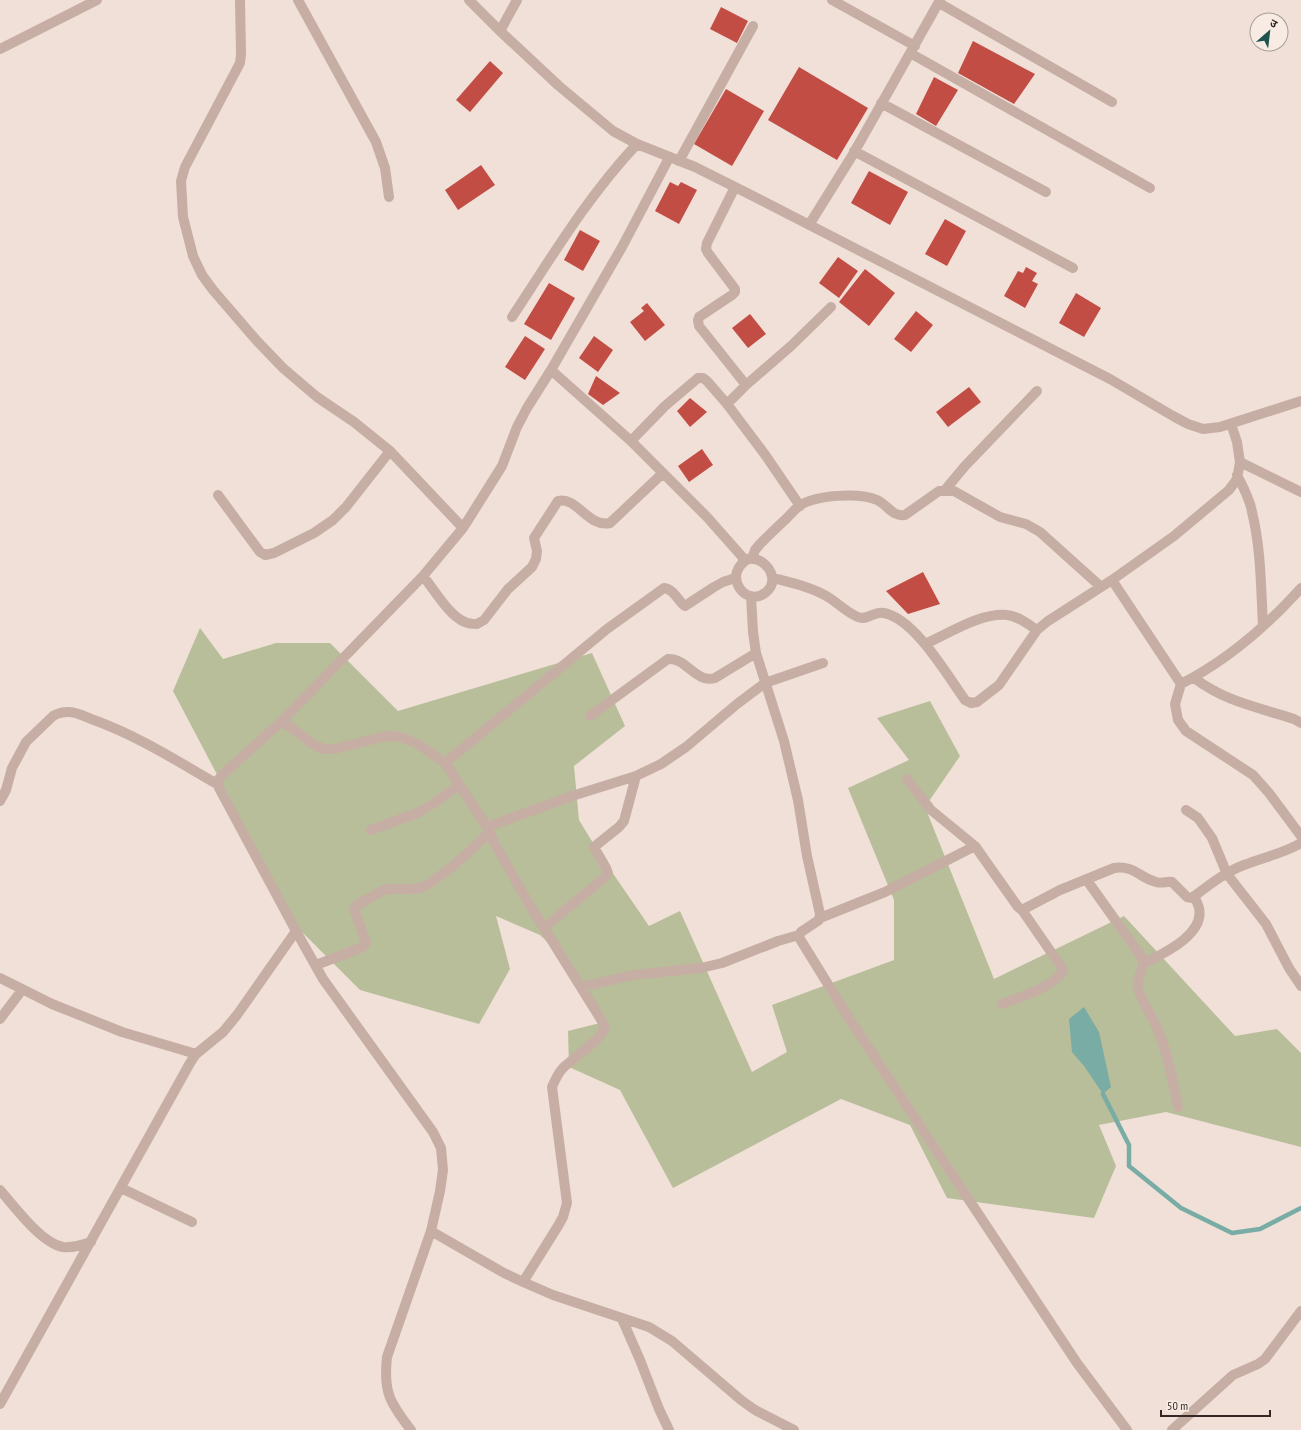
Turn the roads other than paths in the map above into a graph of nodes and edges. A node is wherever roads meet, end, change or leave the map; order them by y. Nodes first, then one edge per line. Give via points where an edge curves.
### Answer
1 (97, 0) edge
2 (240, 0) edge
3 (298, 0) edge
4 (469, 0) edge
5 (517, 0) edge
6 (832, 0) edge
7 (940, 2) edge
8 (753, 26) dead end
9 (500, 31) junction
10 (0, 49) edge
11 (913, 50) junction
12 (1112, 102) dead end
13 (881, 103) junction
14 (637, 144) junction
15 (854, 151) junction
16 (674, 160) junction
17 (735, 186) junction
18 (1150, 188) dead end
19 (1046, 192) dead end
20 (389, 198) dead end
21 (809, 224) junction
22 (1073, 268) dead end
23 (831, 307) dead end
24 (512, 317) dead end
25 (551, 370) junction
26 (746, 385) junction
27 (1037, 391) dead end
28 (1301, 401) edge
29 (727, 404) junction
30 (1231, 424) junction
31 (631, 441) junction
32 (390, 451) junction
33 (1240, 462) junction
34 (664, 473) junction
35 (1237, 475) junction
36 (945, 490) junction
37 (1301, 492) edge
38 (218, 495) dead end
39 (800, 506) junction
40 (463, 528) junction
41 (749, 560) junction
42 (423, 576) junction
43 (735, 578) junction
44 (773, 578) junction
45 (1112, 580) junction
46 (1100, 586) junction
47 (1301, 588) edge
48 (751, 596) junction
49 (1263, 626) junction
50 (1037, 630) junction
51 (925, 644) junction
52 (756, 653) junction
53 (823, 663) dead end
54 (1194, 678) junction
55 (765, 683) junction
56 (1181, 684) junction
57 (590, 716) dead end
58 (282, 722) junction
59 (1301, 723) edge
60 (445, 763) junction
61 (636, 776) junction
62 (907, 779) dead end
63 (217, 784) junction
64 (459, 785) junction
65 (0, 801) edge
66 (1186, 810) dead end
67 (371, 830) dead end
68 (488, 830) junction
69 (1301, 836) edge
70 (1301, 843) edge
71 (975, 846) junction
72 (1227, 874) junction
73 (1086, 879) junction
74 (1194, 896) junction
75 (1022, 910) junction
76 (820, 918) junction
77 (544, 928) junction
78 (296, 931) junction
79 (799, 934) junction
80 (1143, 964) junction
81 (316, 965) junction
82 (0, 978) edge
83 (1301, 986) edge
84 (581, 987) junction
85 (22, 990) junction
86 (1002, 1004) dead end
87 (0, 1019) edge
88 (196, 1054) junction
89 (1178, 1107) dead end
90 (121, 1188) junction
91 (0, 1190) edge
92 (192, 1222) dead end
93 (431, 1231) junction
94 (91, 1242) junction
95 (523, 1282) junction
96 (1301, 1311) edge
97 (622, 1319) junction
98 (0, 1404) edge
99 (410, 1430) edge
100 (669, 1430) edge
101 (794, 1430) edge
102 (1128, 1430) edge
103 (1172, 1430) edge

1 - 10 street
2 - 32 street via 240,63 185,167 181,181 183,217 193,256 213,290 283,368 317,397
3 - 20 street via 376,142 385,168
4 - 9 street
5 - 9 street
6 - 11 street
7 - 11 street
7 - 12 street
8 - 16 street
9 - 14 street via 587,110 613,131
11 - 13 street
11 - 18 street
13 - 15 street
13 - 19 street
14 - 16 street
14 - 24 street via 599,188
15 - 21 street
15 - 22 street
16 - 17 street
16 - 25 street
17 - 21 street
17 - 26 street via 706,249 735,289 699,316 698,320
21 - 30 street via 1110,379 1188,424 1203,429
23 - 26 street
25 - 31 street
25 - 40 street via 517,427 502,466
26 - 29 street
27 - 36 street
28 - 30 street
29 - 31 street via 707,381 698,378 665,406
29 - 39 street
30 - 33 street
31 - 34 street
32 - 38 street via 354,498 333,520 274,554 265,555 260,552
32 - 40 street
33 - 35 street
33 - 37 street
34 - 41 street
34 - 42 street via 610,523 597,522 564,499 558,501 534,538 537,551 532,567 515,582 484,620 477,624 466,623 450,611
35 - 45 street via 1229,490 1212,506
35 - 49 street via 1250,505 1256,530
36 - 39 street via 939,491 900,516 895,515 877,500 850,496 833,496
36 - 46 street via 962,494 1000,517 1026,524 1040,532
39 - 41 street via 760,544
40 - 42 street
41 - 43 street via 740,566
41 - 44 street via 761,561 768,567
42 - 58 street
43 - 48 street via 739,588
43 - 60 street via 714,586 686,606 670,590 664,588 607,629
44 - 48 street via 765,593
44 - 51 street via 814,589 856,617 866,618 878,612 892,616 904,623
45 - 46 street
45 - 56 street
46 - 50 street
47 - 49 street
48 - 52 street
49 - 54 street via 1232,654
50 - 51 street via 1024,621 1008,615 992,616 967,624
50 - 51 street via 999,685 977,702 971,703 965,700
52 - 55 street
52 - 57 street via 709,680 679,660 668,659
53 - 55 street
54 - 56 street
54 - 59 street via 1225,697
55 - 61 street via 686,746 661,764
55 - 76 street via 784,741 798,800
56 - 69 street via 1175,704 1178,720 1186,731 1253,775
58 - 60 street via 324,749 356,744 376,737 401,737 418,744
58 - 63 street via 222,775
60 - 64 street
61 - 68 street via 572,796
61 - 77 street via 624,821 594,847 608,873
62 - 71 street via 931,810
63 - 65 street via 138,738 67,712 53,716 26,742 12,768
63 - 78 street
64 - 67 street via 417,813
64 - 68 street
66 - 72 street via 1198,818 1212,838
68 - 77 street
68 - 81 street via 452,867 427,885 414,889 386,889 357,905 355,912 366,942 363,947
70 - 72 street
71 - 75 street
71 - 76 street via 885,892
72 - 74 street
72 - 83 street via 1266,924
73 - 74 street via 1122,867 1158,883 1172,882 1187,897
73 - 75 street
73 - 80 street via 1143,959
74 - 80 street via 1199,909 1196,924 1189,935 1179,944
75 - 86 street via 1063,972 1059,978 1035,991
76 - 79 street
77 - 84 street
78 - 81 street
78 - 88 street via 237,1015
79 - 84 street via 722,963 701,968 633,975
79 - 102 street via 850,1020 1077,1363
80 - 89 street via 1139,975 1139,990 1165,1050
81 - 93 street via 323,979 433,1132 441,1148 443,1170
82 - 85 street
84 - 95 street via 603,1022 605,1030 562,1068 552,1087 566,1203 563,1217
85 - 87 street
85 - 88 street via 122,1032
88 - 90 street
90 - 92 street
90 - 94 street
91 - 94 street via 38,1233 52,1244 76,1247
93 - 95 street
93 - 99 street via 387,1357 385,1375 388,1394
94 - 98 street
95 - 97 street
96 - 103 street via 1265,1360 1232,1375
97 - 100 street
97 - 101 street via 649,1327 672,1341 741,1400

